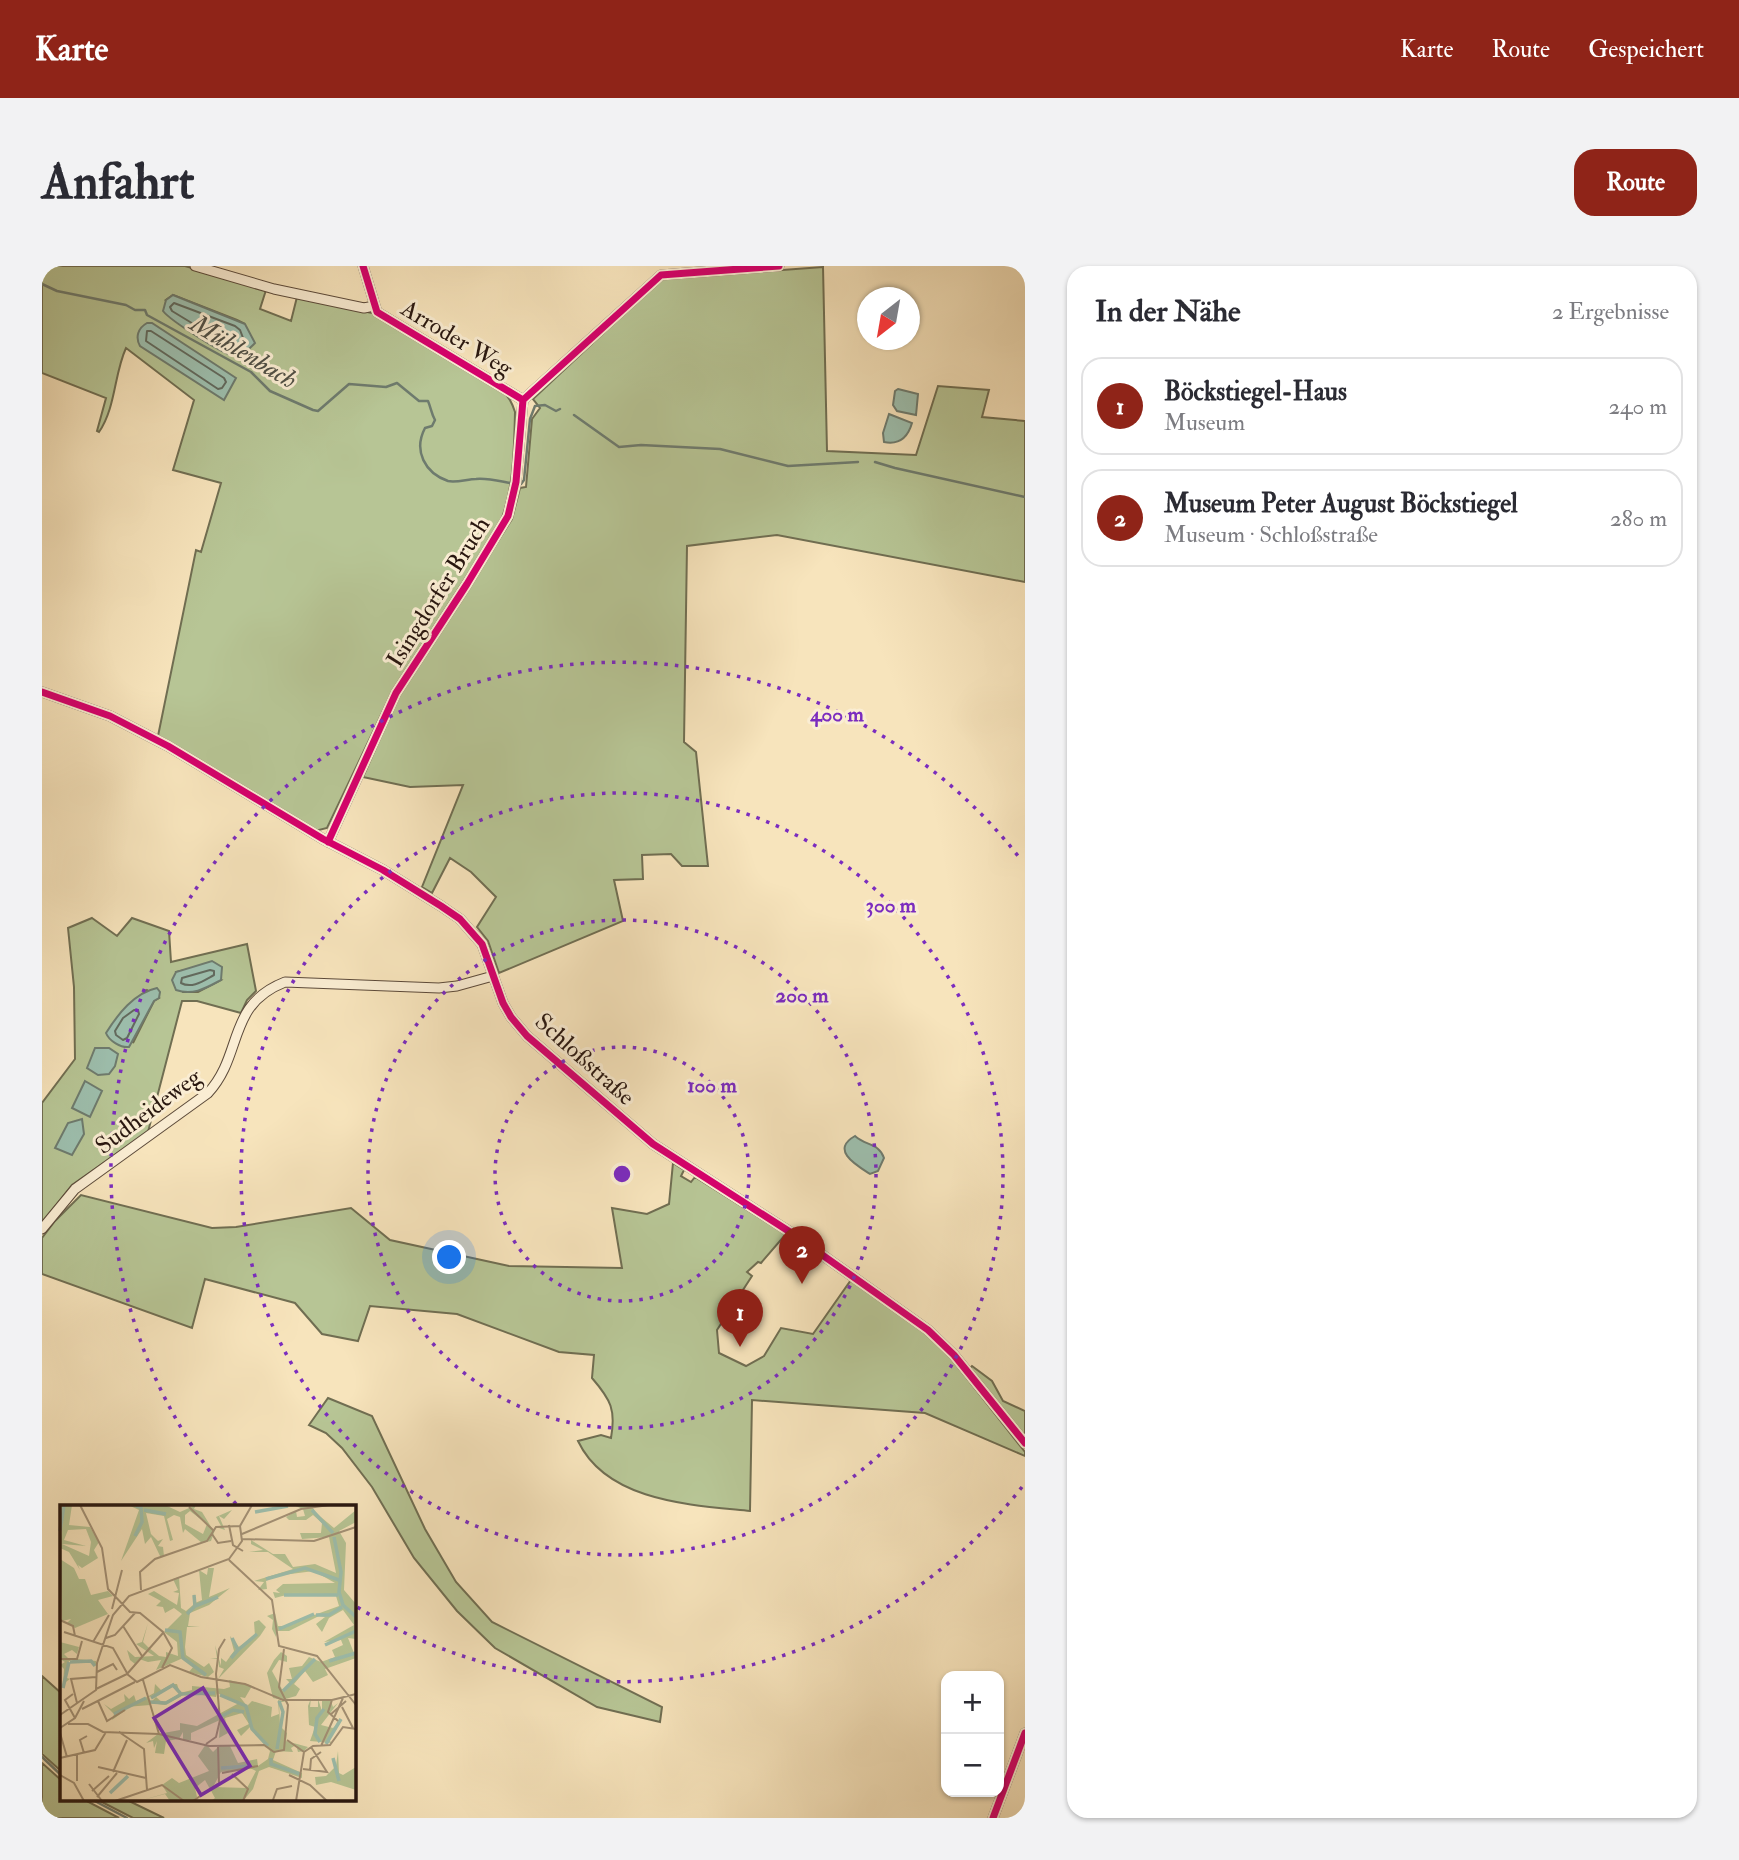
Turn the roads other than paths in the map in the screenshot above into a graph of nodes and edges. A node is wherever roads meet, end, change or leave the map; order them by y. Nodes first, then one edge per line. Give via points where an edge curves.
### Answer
1 (195, 266) edge
2 (363, 266) edge
3 (779, 266) edge
4 (374, 306) junction
5 (523, 400) junction
6 (42, 692) edge
7 (328, 842) junction
8 (493, 976) junction
9 (42, 1229) edge
10 (1025, 1443) edge
11 (1025, 1733) edge
12 (993, 1818) edge

1 - 4 street, Arroder Weg via 274,289 364,308
2 - 4 street, Arroder Weg
3 - 5 street via 661,275
4 - 5 street, Arroder Weg via 380,314
5 - 7 street, Isingdorfer Bruch via 516,482 508,516 396,692
6 - 7 street, Schloßstraße via 100,712 153,738
7 - 8 street, Schloßstraße via 460,919 482,944
8 - 9 street, Sudheideweg via 439,988 285,982 274,986 254,1001 243,1017 225,1070 208,1093 75,1189
8 - 10 street, Schloßstraße via 511,1017 527,1036 653,1144 790,1232 928,1330
11 - 12 street

